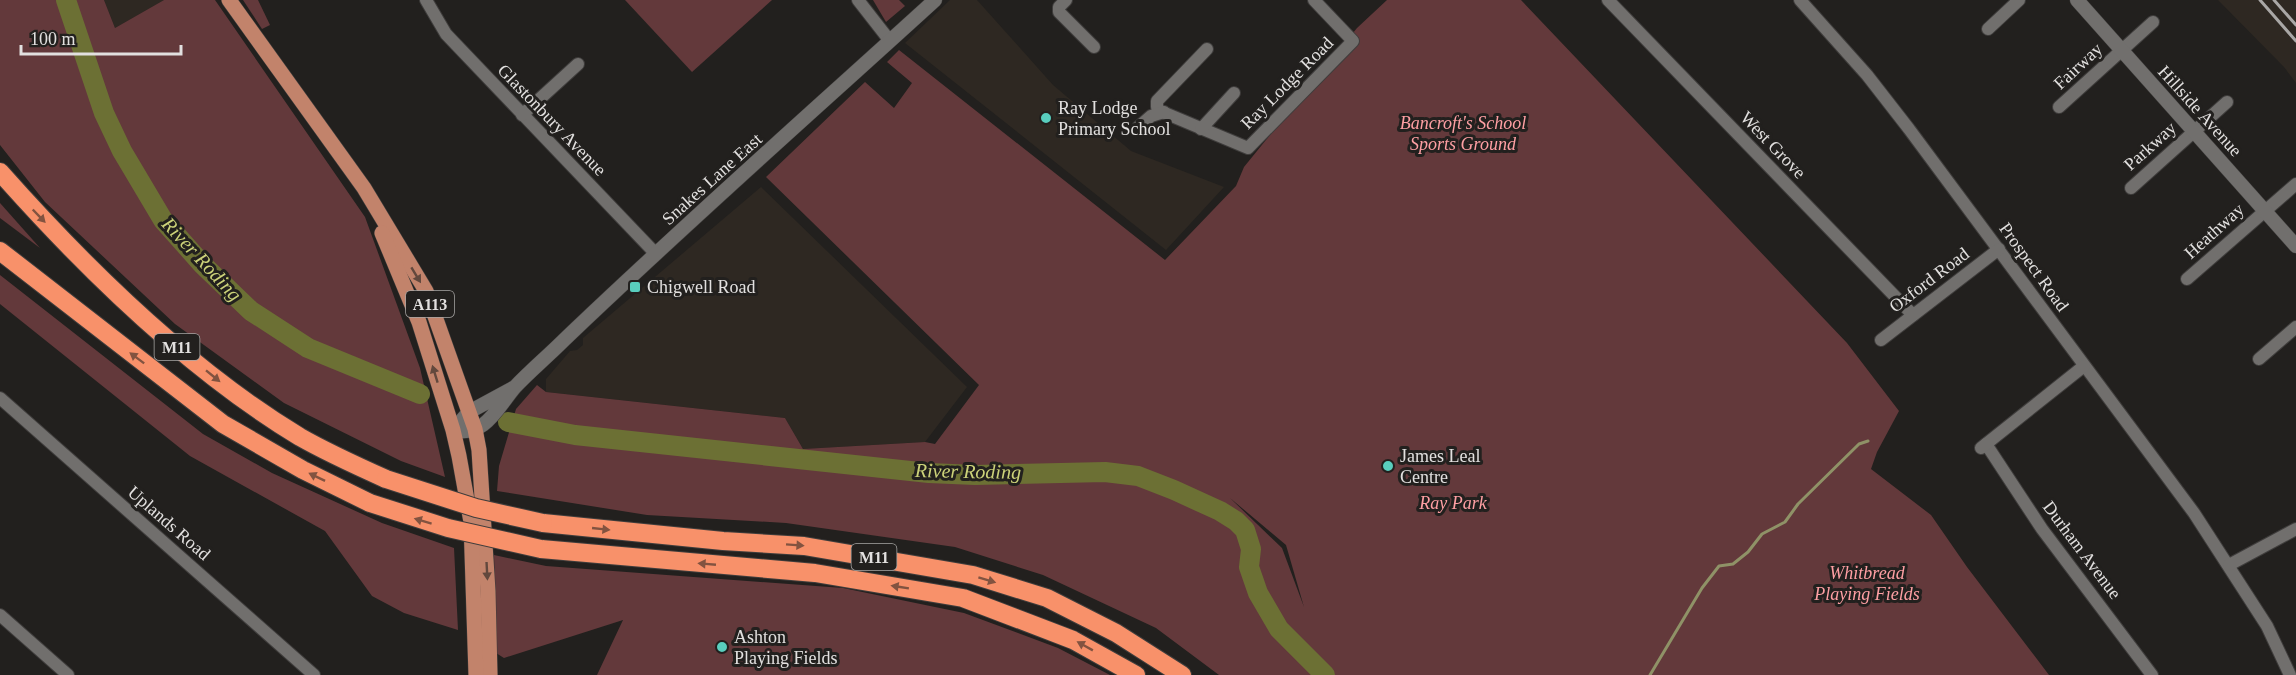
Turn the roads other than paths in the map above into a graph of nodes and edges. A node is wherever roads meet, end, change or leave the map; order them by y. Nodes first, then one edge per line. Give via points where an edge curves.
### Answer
1 (229, 0) edge
2 (858, 0) edge
3 (935, 0) edge
4 (1066, 0) edge
5 (1314, 0) edge
6 (1608, 0) edge
7 (1800, 0) edge
8 (2019, 0) edge
9 (2077, 0) edge
10 (430, 2) edge
11 (2153, 22) dead end
12 (1988, 29) dead end
13 (890, 41) junction
14 (1094, 47) dead end
15 (1207, 49) dead end
16 (2121, 50) junction
17 (578, 64) dead end
18 (1234, 93) dead end
19 (2227, 102) dead end
20 (2059, 107) dead end
21 (1162, 112) junction
22 (522, 115) junction
23 (1202, 129) junction
24 (1135, 130) dead end
25 (2193, 131) junction
26 (0, 172) edge
27 (2296, 184) edge
28 (364, 188) junction
29 (2131, 188) dead end
30 (2265, 210) junction
31 (2296, 246) edge
32 (1999, 249) junction
33 (0, 251) edge
34 (656, 254) junction
35 (2187, 279) dead end
36 (1913, 315) junction
37 (2296, 327) edge
38 (1881, 340) dead end
39 (2259, 359) dead end
40 (2084, 366) junction
41 (515, 387) junction
42 (0, 398) edge
43 (469, 412) junction
44 (453, 429) junction
45 (475, 429) junction
46 (2296, 529) edge
47 (2229, 565) junction
48 (0, 615) edge
49 (68, 675) edge
50 (314, 675) edge
51 (476, 675) edge
52 (490, 675) edge
53 (1136, 675) edge
54 (1182, 675) edge
55 (2152, 675) edge
56 (2290, 675) edge

1 - 28 main road, A113
2 - 13 street
3 - 13 street, Snakes Lane East
4 - 14 street via 1059,12
5 - 23 street, Ray Lodge Road via 1351,38 1352,44 1248,148
6 - 36 street, West Grove
7 - 32 street, Prospect Road via 1867,75
8 - 12 street
9 - 16 street, Hillside Avenue
10 - 22 street, Glastonbury Avenue via 446,34
11 - 16 street, Fairway
13 - 34 street, Snakes Lane East
15 - 21 street via 1157,100
16 - 20 street, Fairway
16 - 25 street, Hillside Avenue
17 - 22 street
18 - 23 street
19 - 25 street, Parkway
21 - 23 street, Ray Lodge Road
21 - 24 street
22 - 34 street, Glastonbury Avenue
25 - 29 street, Parkway
25 - 30 street, Hillside Avenue
26 -> 54 highway, M11, bridge via 91,269 238,396 301,437 387,479 476,508 543,523 804,546 973,575 1047,598 1116,633
27 - 30 street, Heathway
28 -> 43 main road, A113 via 426,291
44 -> 28 main road, A113 via 419,322
30 - 31 street, Hillside Avenue
30 - 35 street, Heathway
32 - 36 street, Oxford Road
32 - 40 street, Prospect Road
53 -> 33 highway, M11, bridge via 1073,640 963,598 815,573 541,549 448,528 369,503 223,424
34 - 41 street, Snakes Lane East
36 - 38 street, Oxford Road
37 - 39 street
40 - 47 street, Prospect Road
40 - 55 street, Durham Avenue via 1983,446
41 - 43 street, Snakes Lane East
41 - 45 street, Snakes Lane East via 489,420
42 - 50 street, Uplands Road
43 - 44 street
43 - 45 main road, A113
44 - 45 street
44 - 51 main road, A113 via 471,522
45 -> 52 main road, A113 via 481,463
46 - 47 street
47 - 56 street, Prospect Road via 2267,626
48 - 49 street

